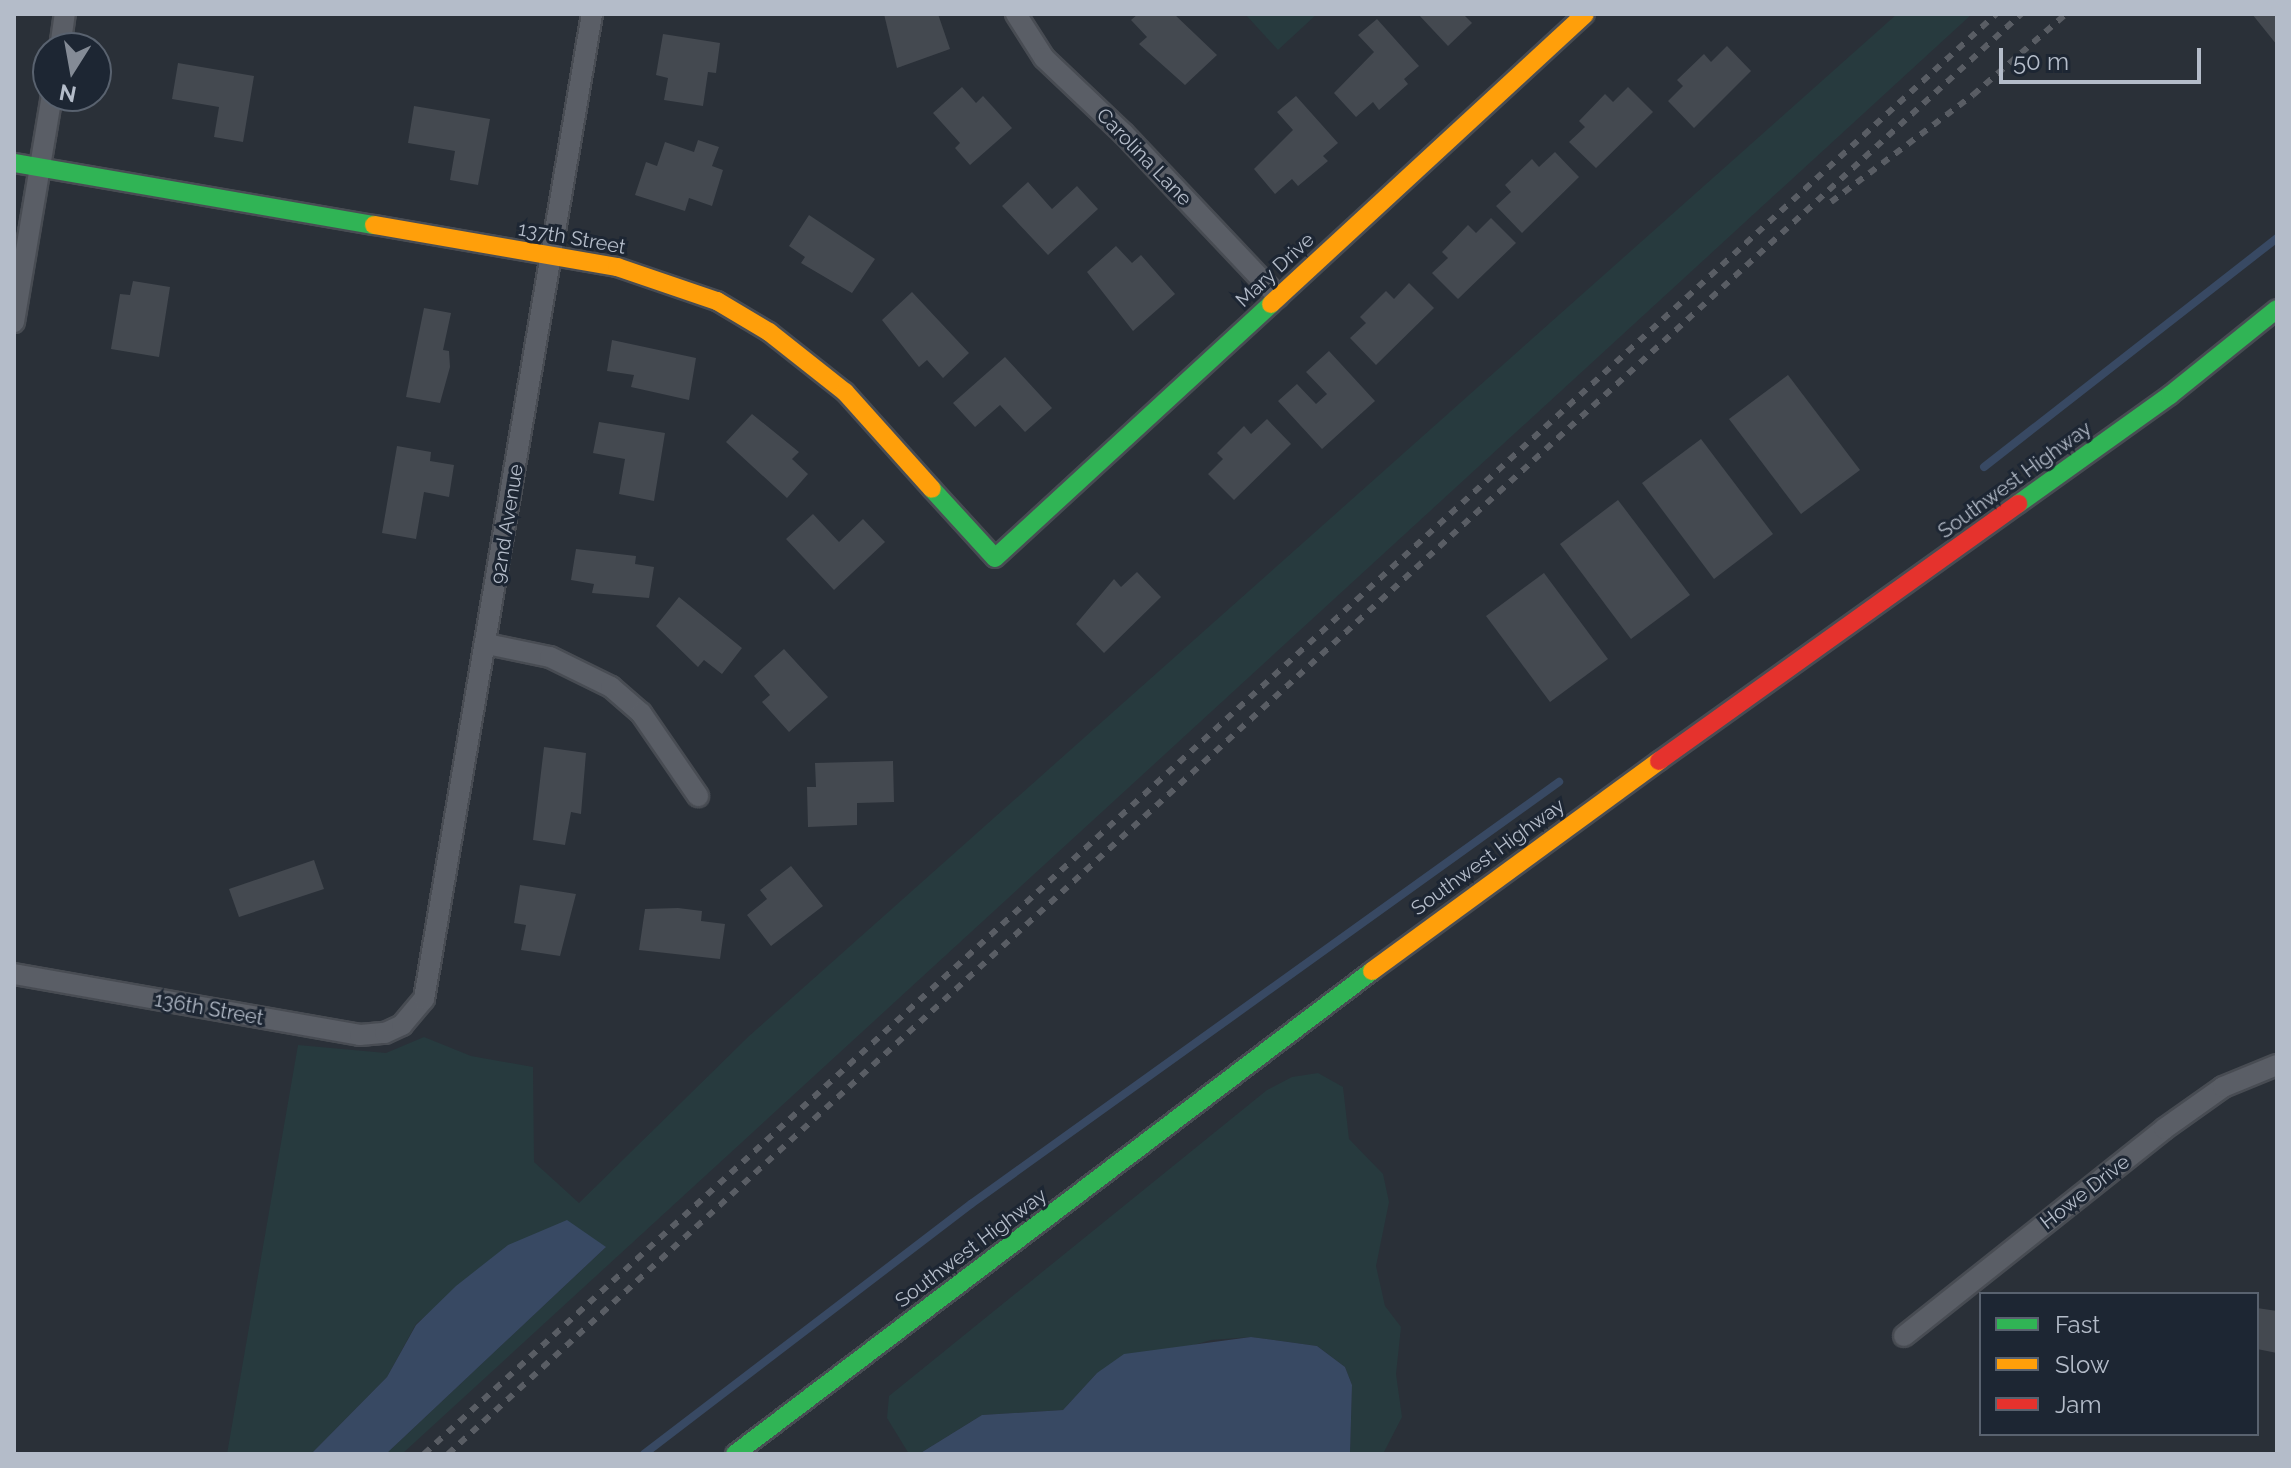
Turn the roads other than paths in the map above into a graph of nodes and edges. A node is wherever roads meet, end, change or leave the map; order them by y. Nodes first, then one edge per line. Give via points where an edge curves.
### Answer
1 (592, 14) edge
2 (1016, 14) edge
3 (1585, 14) edge
4 (49, 112) edge
5 (14, 163) edge
6 (40, 167) junction
7 (551, 256) junction
8 (1278, 297) junction
9 (2277, 309) edge
10 (14, 322) edge
11 (995, 558) joint
12 (487, 644) junction
13 (698, 796) dead end
14 (14, 974) edge
15 (402, 1025) joint
16 (2277, 1065) edge
17 (1904, 1336) dead end
18 (735, 1454) edge

1 - 7 street, 92nd Avenue
2 - 8 street, Carolina Lane via 1044,58
3 - 8 main road, Mary Drive
4 - 6 street
5 - 6 main road, 137th Street
6 - 7 main road, 137th Street
6 - 10 street
7 - 11 main road, 137th Street via 666,280 717,301 769,332 845,392
7 - 12 street, 92nd Avenue
8 - 11 main road, Mary Drive
9 - 18 main road, Southwest Highway via 2170,395 1503,872
12 - 13 street via 550,657 611,687 654,730
12 - 15 street, 92nd Avenue via 429,987
14 - 15 street, 136th Street via 338,1033 385,1033
16 - 17 street, Howe Drive via 2223,1087 2164,1129

